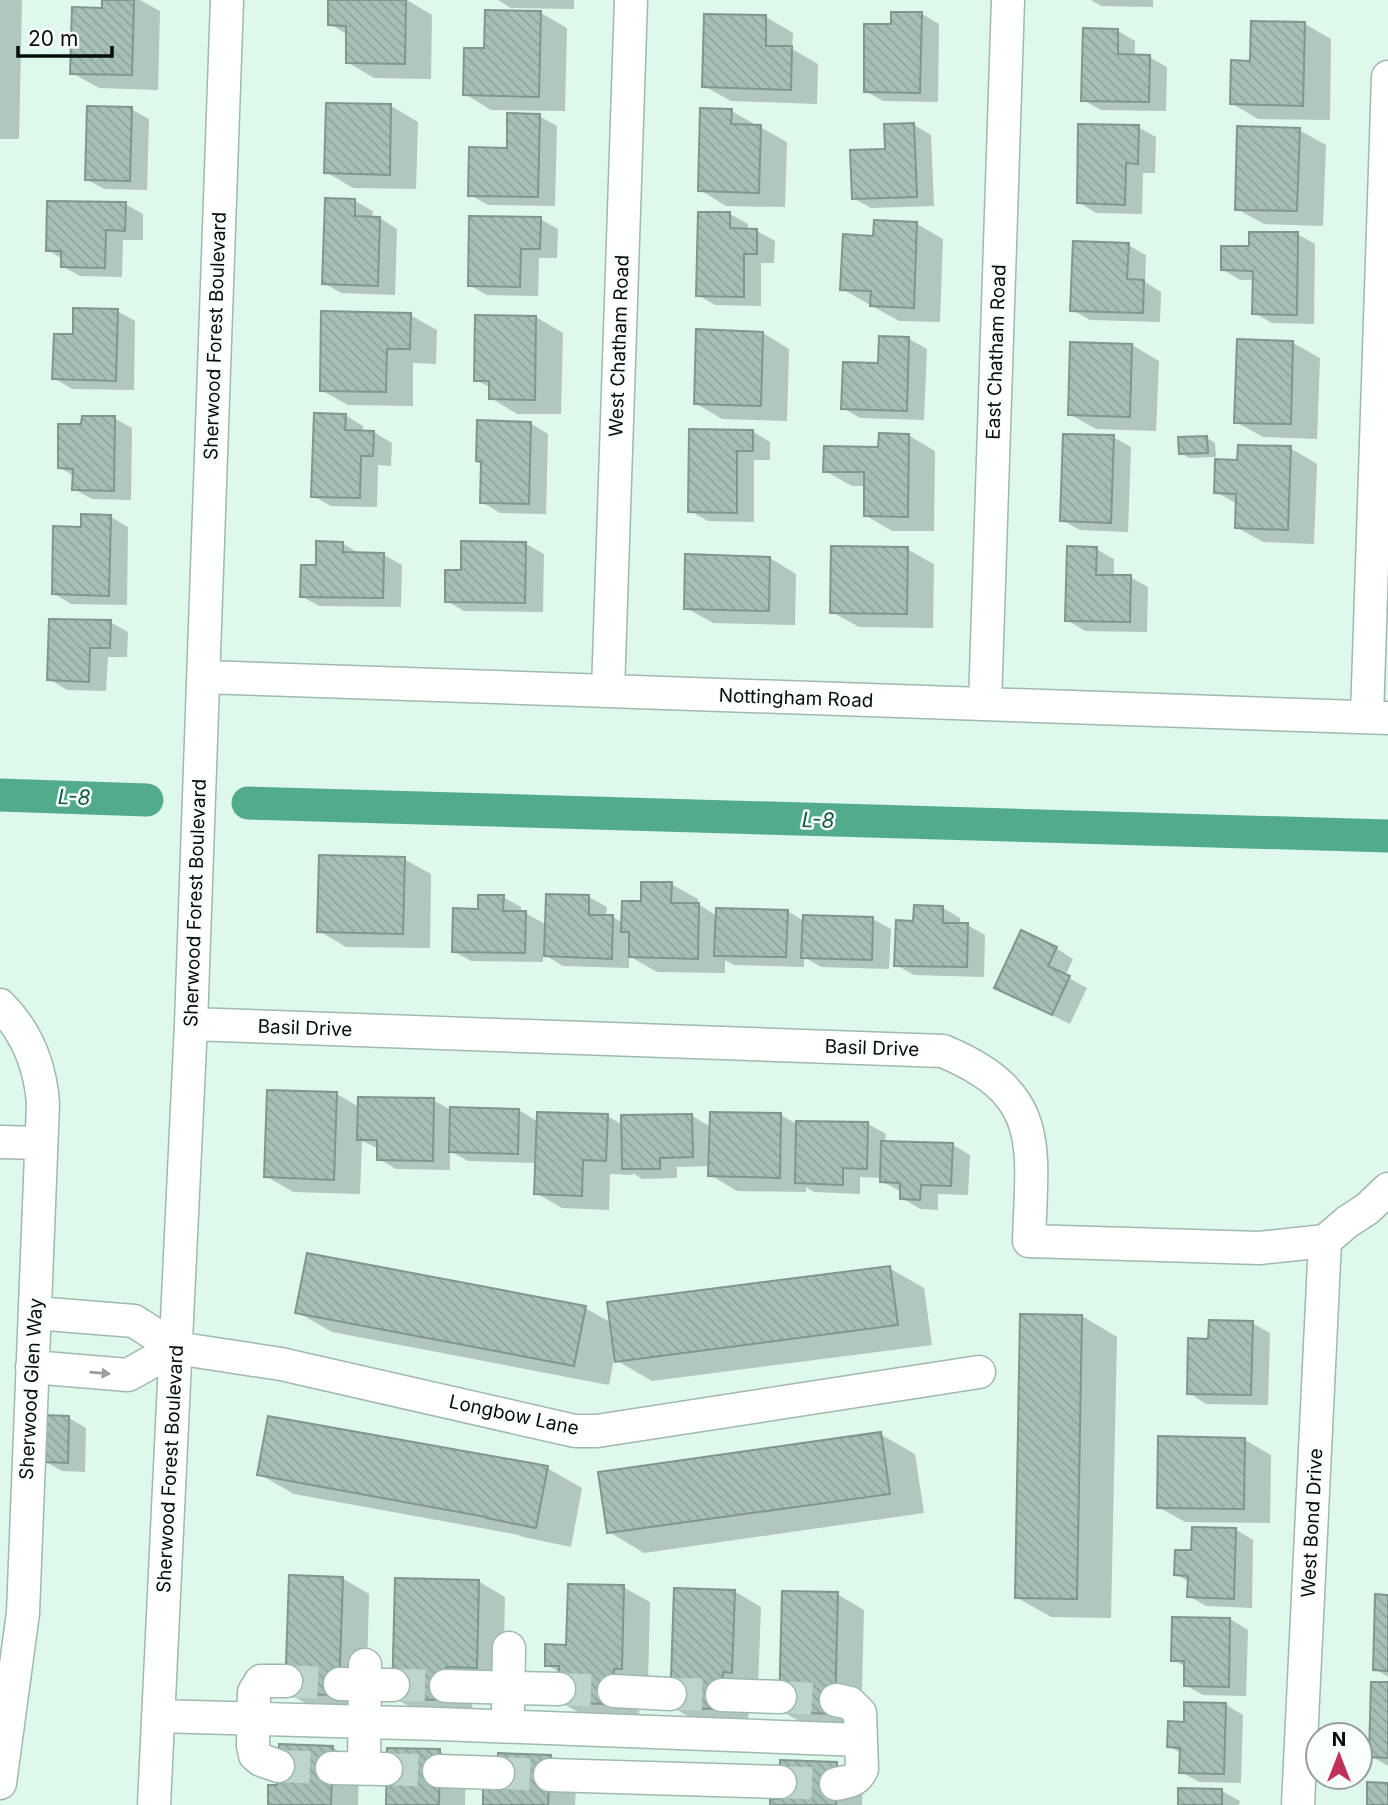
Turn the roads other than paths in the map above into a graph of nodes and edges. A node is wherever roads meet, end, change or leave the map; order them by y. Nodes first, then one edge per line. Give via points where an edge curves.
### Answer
1 (227, 0) edge
2 (631, 0) edge
3 (1008, 0) edge
4 (1388, 77) edge
5 (204, 677) junction
6 (608, 691) junction
7 (985, 704) junction
8 (1377, 718) edge
9 (0, 1005) edge
10 (191, 1024) junction
11 (0, 1142) edge
12 (41, 1143) junction
13 (1388, 1189) edge
14 (1325, 1241) junction
15 (35, 1313) junction
16 (176, 1348) junction
17 (32, 1367) junction
18 (979, 1372) dead end
19 (509, 1648) dead end
20 (366, 1679) dead end
21 (286, 1681) tunnel mouth
22 (446, 1686) tunnel mouth
23 (508, 1688) junction
24 (559, 1689) tunnel mouth
25 (641, 1689) dead end
26 (750, 1693) dead end
27 (836, 1700) tunnel mouth
28 (158, 1716) junction
29 (253, 1718) junction
30 (365, 1722) junction
31 (473, 1726) junction
32 (508, 1727) junction
33 (602, 1730) junction
34 (640, 1731) junction
35 (742, 1736) junction
36 (861, 1740) junction
37 (278, 1766) tunnel mouth
38 (332, 1768) tunnel mouth
39 (439, 1771) tunnel mouth
40 (550, 1775) tunnel mouth
41 (600, 1776) junction
42 (732, 1780) junction
43 (780, 1782) tunnel mouth
44 (0, 1783) edge
45 (836, 1784) tunnel mouth
46 (154, 1805) edge
47 (1298, 1805) edge

1 - 5 street, Sherwood Forest Boulevard
2 - 6 street, West Chatham Road
3 - 7 street, East Chatham Road
4 - 8 street
5 - 6 street, Nottingham Road
5 - 10 street, Sherwood Forest Boulevard
6 - 7 street, Nottingham Road
7 - 8 street, Nottingham Road
9 - 12 street, Sherwood Glen Way via 24,1034 34,1056 42,1084
10 - 14 street, Basil Drive via 943,1051 992,1077 1022,1115 1032,1161 1029,1241 1259,1248
10 - 16 street, Sherwood Forest Boulevard
11 - 12 street
12 - 15 street, Sherwood Glen Way
13 - 14 street
14 - 47 street, West Bond Drive
15 - 16 street via 134,1321
15 - 17 street, Sherwood Glen Way
17 -> 16 street via 128,1375
16 - 18 street, Longbow Lane via 281,1364 575,1431
16 - 28 street, Sherwood Forest Boulevard
17 - 44 street, Sherwood Glen Way via 23,1613
19 - 23 street
20 - 30 street
21 - 29 street via 261,1681 254,1692
22 - 23 street
23 - 24 street
23 - 32 street
25 - 34 street
26 - 35 street
27 - 36 street via 850,1703 860,1713
28 - 29 street
28 - 46 street, Sherwood Forest Boulevard
29 - 30 street
29 - 37 street via 255,1755
30 - 31 street
30 - 38 street via 375,1769
31 - 32 street
31 - 39 street via 485,1772
32 - 33 street
33 - 34 street
33 - 41 street
34 - 35 street
35 - 36 street
35 - 42 street
36 - 45 street via 858,1777
40 - 41 street
41 - 42 street
42 - 43 street

